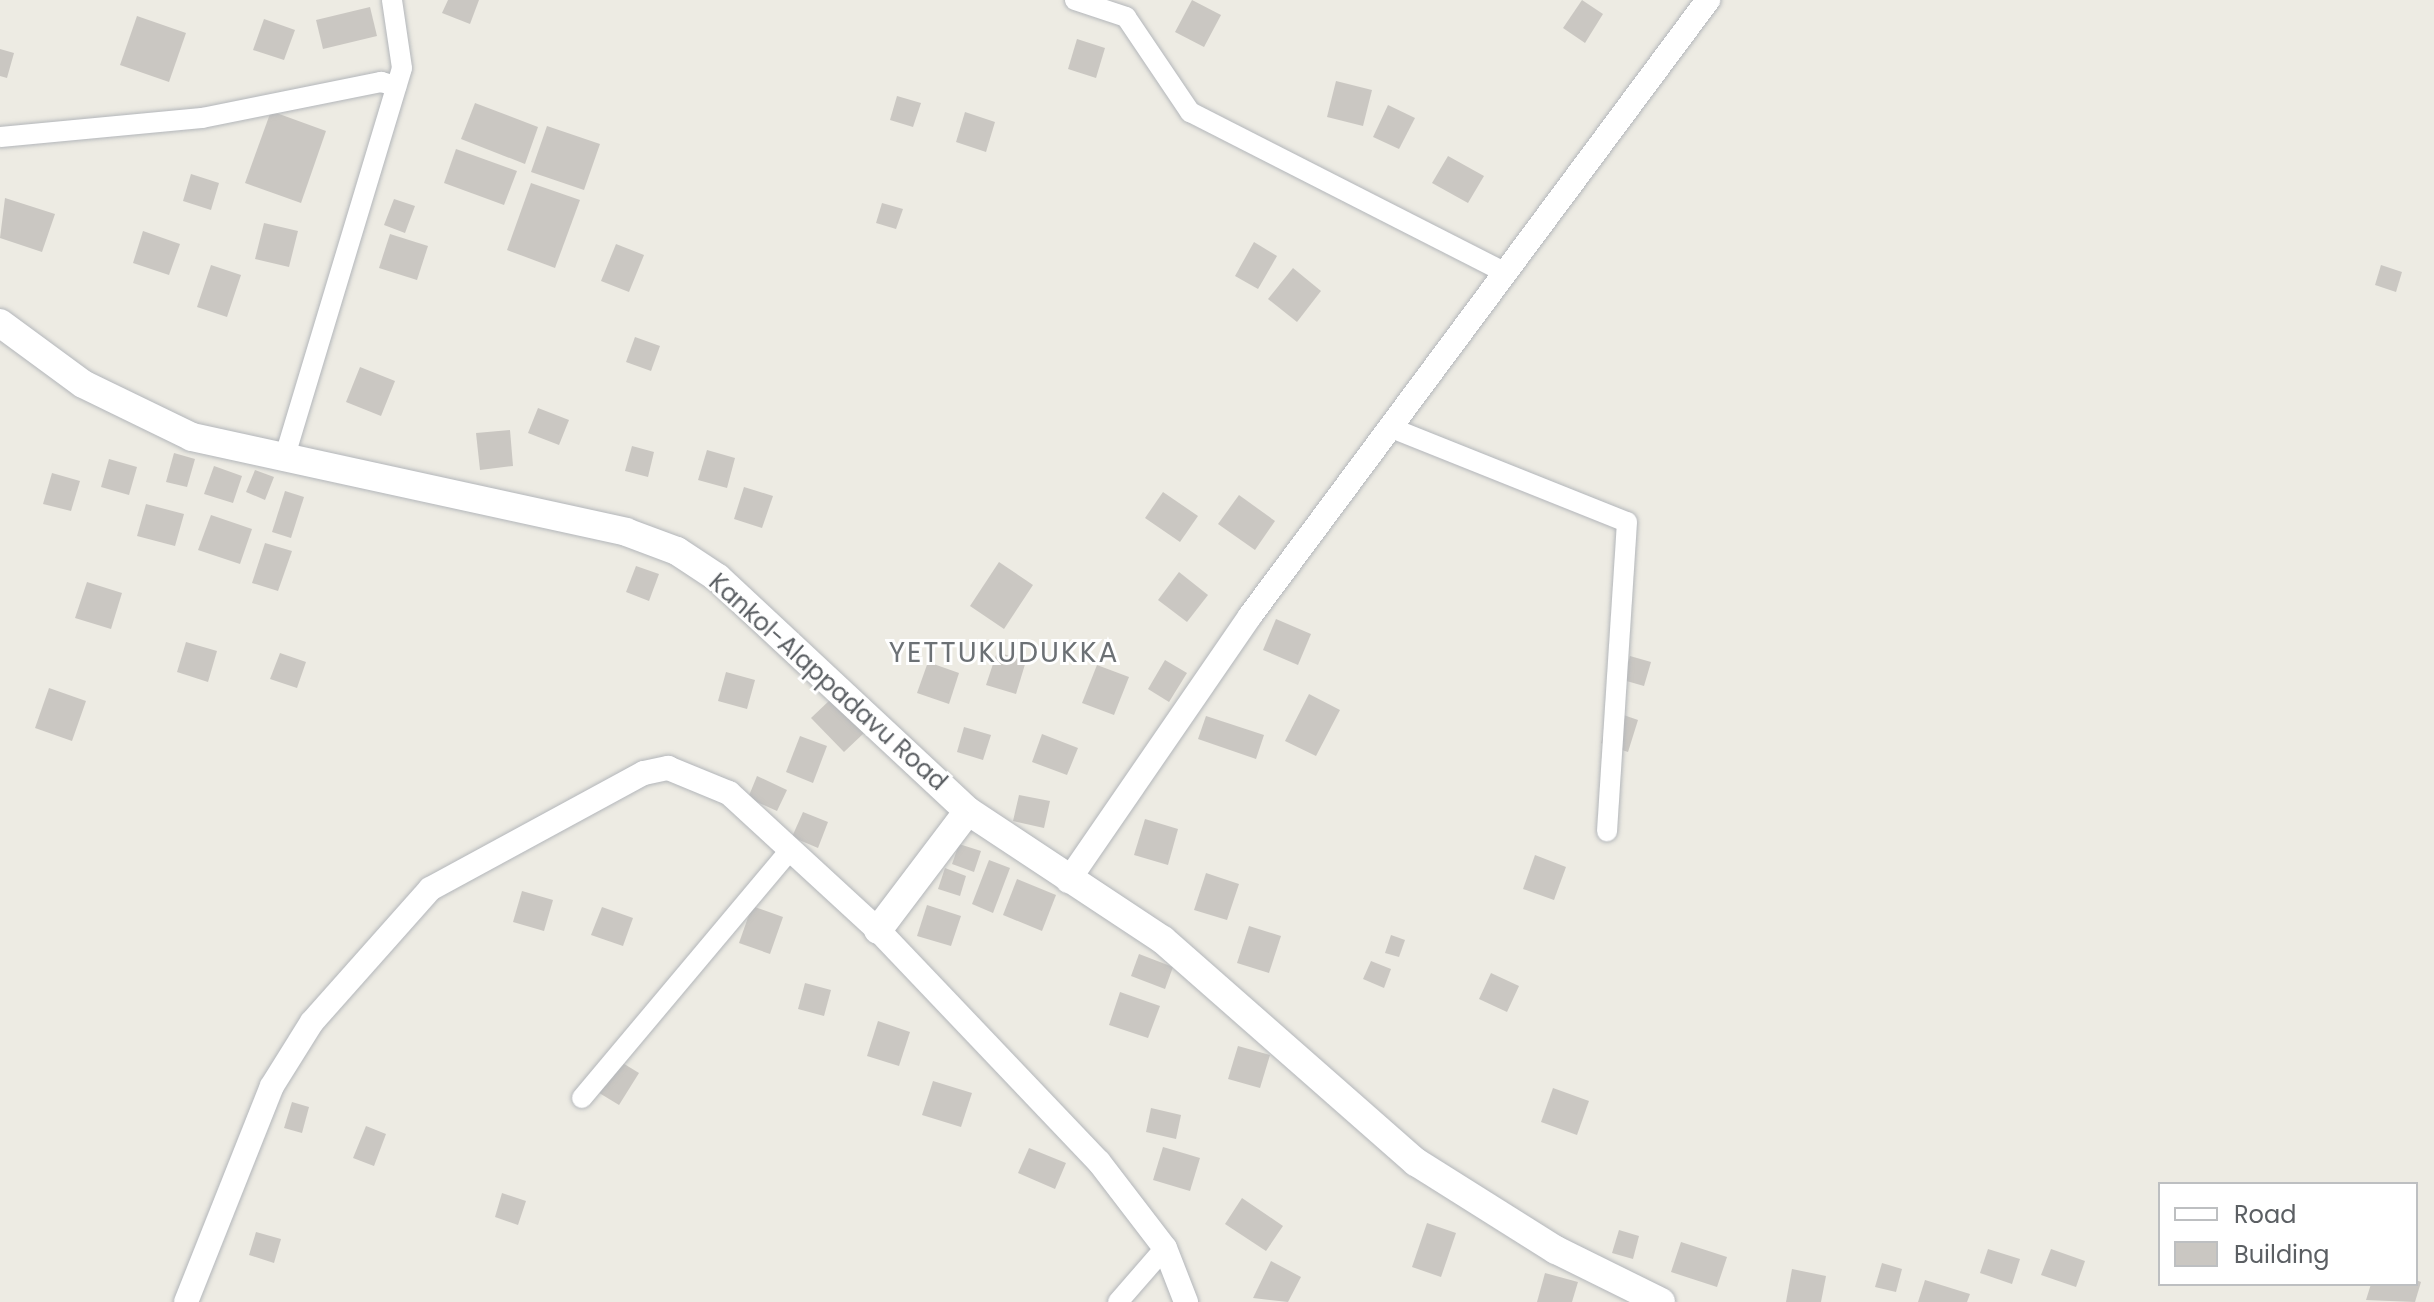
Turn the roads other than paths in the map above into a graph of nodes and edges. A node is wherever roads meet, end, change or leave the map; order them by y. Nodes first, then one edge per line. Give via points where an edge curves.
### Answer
1 (392, 0) edge
2 (1075, 0) edge
3 (1708, 0) edge
4 (396, 86) junction
5 (0, 137) edge
6 (1504, 272) junction
7 (0, 323) edge
8 (1389, 427) junction
9 (284, 459) junction
10 (968, 811) junction
11 (1607, 831) dead end
12 (790, 850) junction
13 (1068, 881) junction
14 (878, 930) junction
15 (582, 1098) dead end
16 (1165, 1248) junction
17 (186, 1302) edge
18 (1118, 1302) edge
19 (1186, 1302) edge
20 (1661, 1302) edge

1 - 4 street via 402,68
2 - 6 street via 1126,17 1190,112
3 - 6 street
4 - 5 street via 381,82 202,118
4 - 9 street
6 - 8 street
7 - 9 main road, Kankol-Alappadavu Road via 83,384 192,437
8 - 11 street via 1627,522
8 - 13 street
9 - 10 main road, Kankol-Alappadavu Road via 626,532 677,551 718,578
10 - 13 main road
10 - 14 main road, Kankol-Alappadavu Road
12 - 14 street
12 - 15 street
12 - 17 street via 729,793 668,768 644,773 430,889 312,1022 272,1086
13 - 20 main road via 1163,940 1416,1162 1544,1243
14 - 16 street via 1099,1162
16 - 18 street
16 - 19 street

